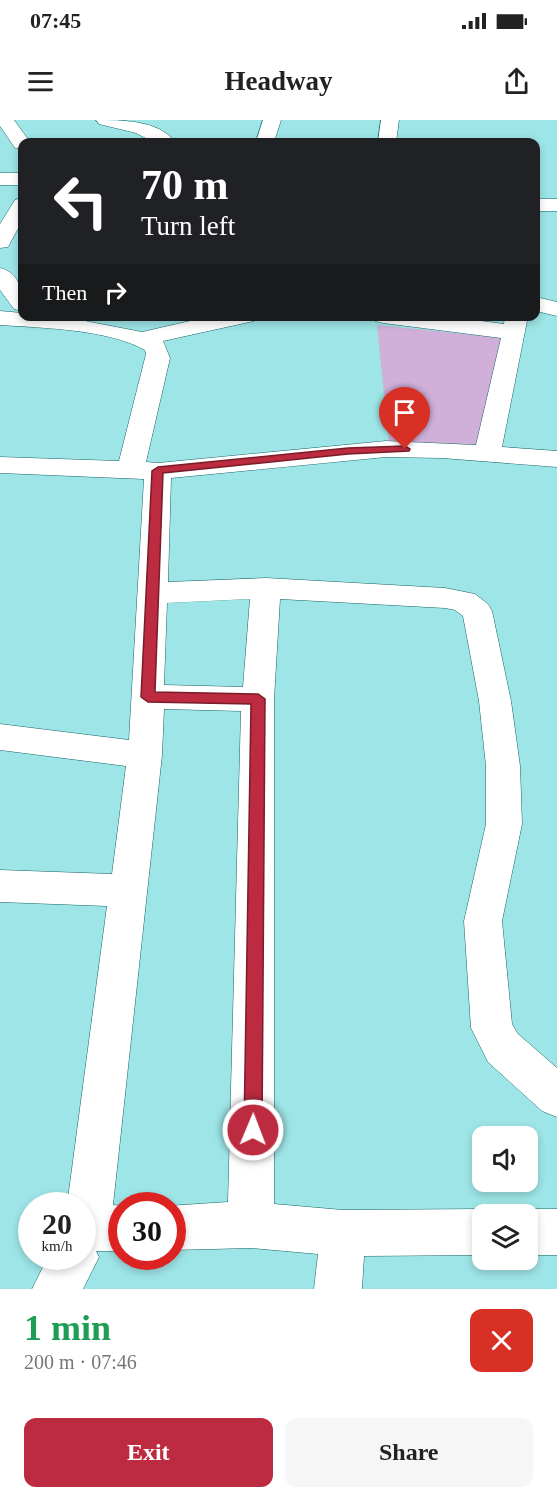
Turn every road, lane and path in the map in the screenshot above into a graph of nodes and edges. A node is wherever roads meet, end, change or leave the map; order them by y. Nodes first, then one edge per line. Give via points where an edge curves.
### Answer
1 (4, 120) edge
2 (106, 120) edge
3 (272, 120) edge
4 (390, 120) edge
5 (159, 138) edge
6 (266, 138) edge
7 (388, 138) edge
8 (18, 139) edge
9 (18, 178) edge
10 (0, 179) edge
11 (540, 205) edge
12 (557, 205) edge
13 (18, 211) edge
14 (0, 242) edge
15 (0, 275) edge
16 (18, 298) edge
17 (540, 305) edge
18 (557, 309) edge
19 (18, 315) edge
20 (0, 318) edge
21 (64, 321) edge
22 (223, 321) edge
23 (464, 321) edge
24 (515, 324) edge
25 (141, 339) junction
26 (487, 454) junction
27 (557, 459) edge
28 (0, 465) edge
29 (144, 471) junction
30 (266, 588) junction
31 (154, 593) junction
32 (148, 697) junction
33 (258, 699) junction
34 (0, 737) edge
35 (145, 755) junction
36 (0, 886) edge
37 (129, 891) junction
38 (557, 1096) edge
39 (96, 1192) edge
40 (251, 1225) junction
41 (186, 1227) edge
42 (472, 1232) edge
43 (538, 1232) edge
44 (557, 1232) edge
45 (343, 1233) junction
46 (70, 1270) edge
47 (57, 1289) edge
48 (338, 1289) edge

1 - 8 street
2 - 5 street via 142,129
3 - 6 street
4 - 7 street
9 - 10 street
11 - 12 street
13 - 14 street
15 - 16 street
17 - 18 street
19 - 20 street
21 - 25 street
22 - 25 street
23 - 24 street
24 - 26 street
25 - 29 street via 153,344 158,358
26 - 27 street
26 - 29 street via 386,449
28 - 29 street
29 - 31 street
30 - 31 street
30 - 33 street
30 - 38 street via 445,598 464,601 477,611 503,766 504,824 483,921 492,1028 503,1048
31 - 32 street
32 - 33 street
32 - 35 street
33 - 40 street
34 - 35 street
35 - 37 street
36 - 37 street
37 - 39 street
40 - 41 street
40 - 45 street
42 - 45 street
43 - 44 street
45 - 48 street
46 - 47 street

